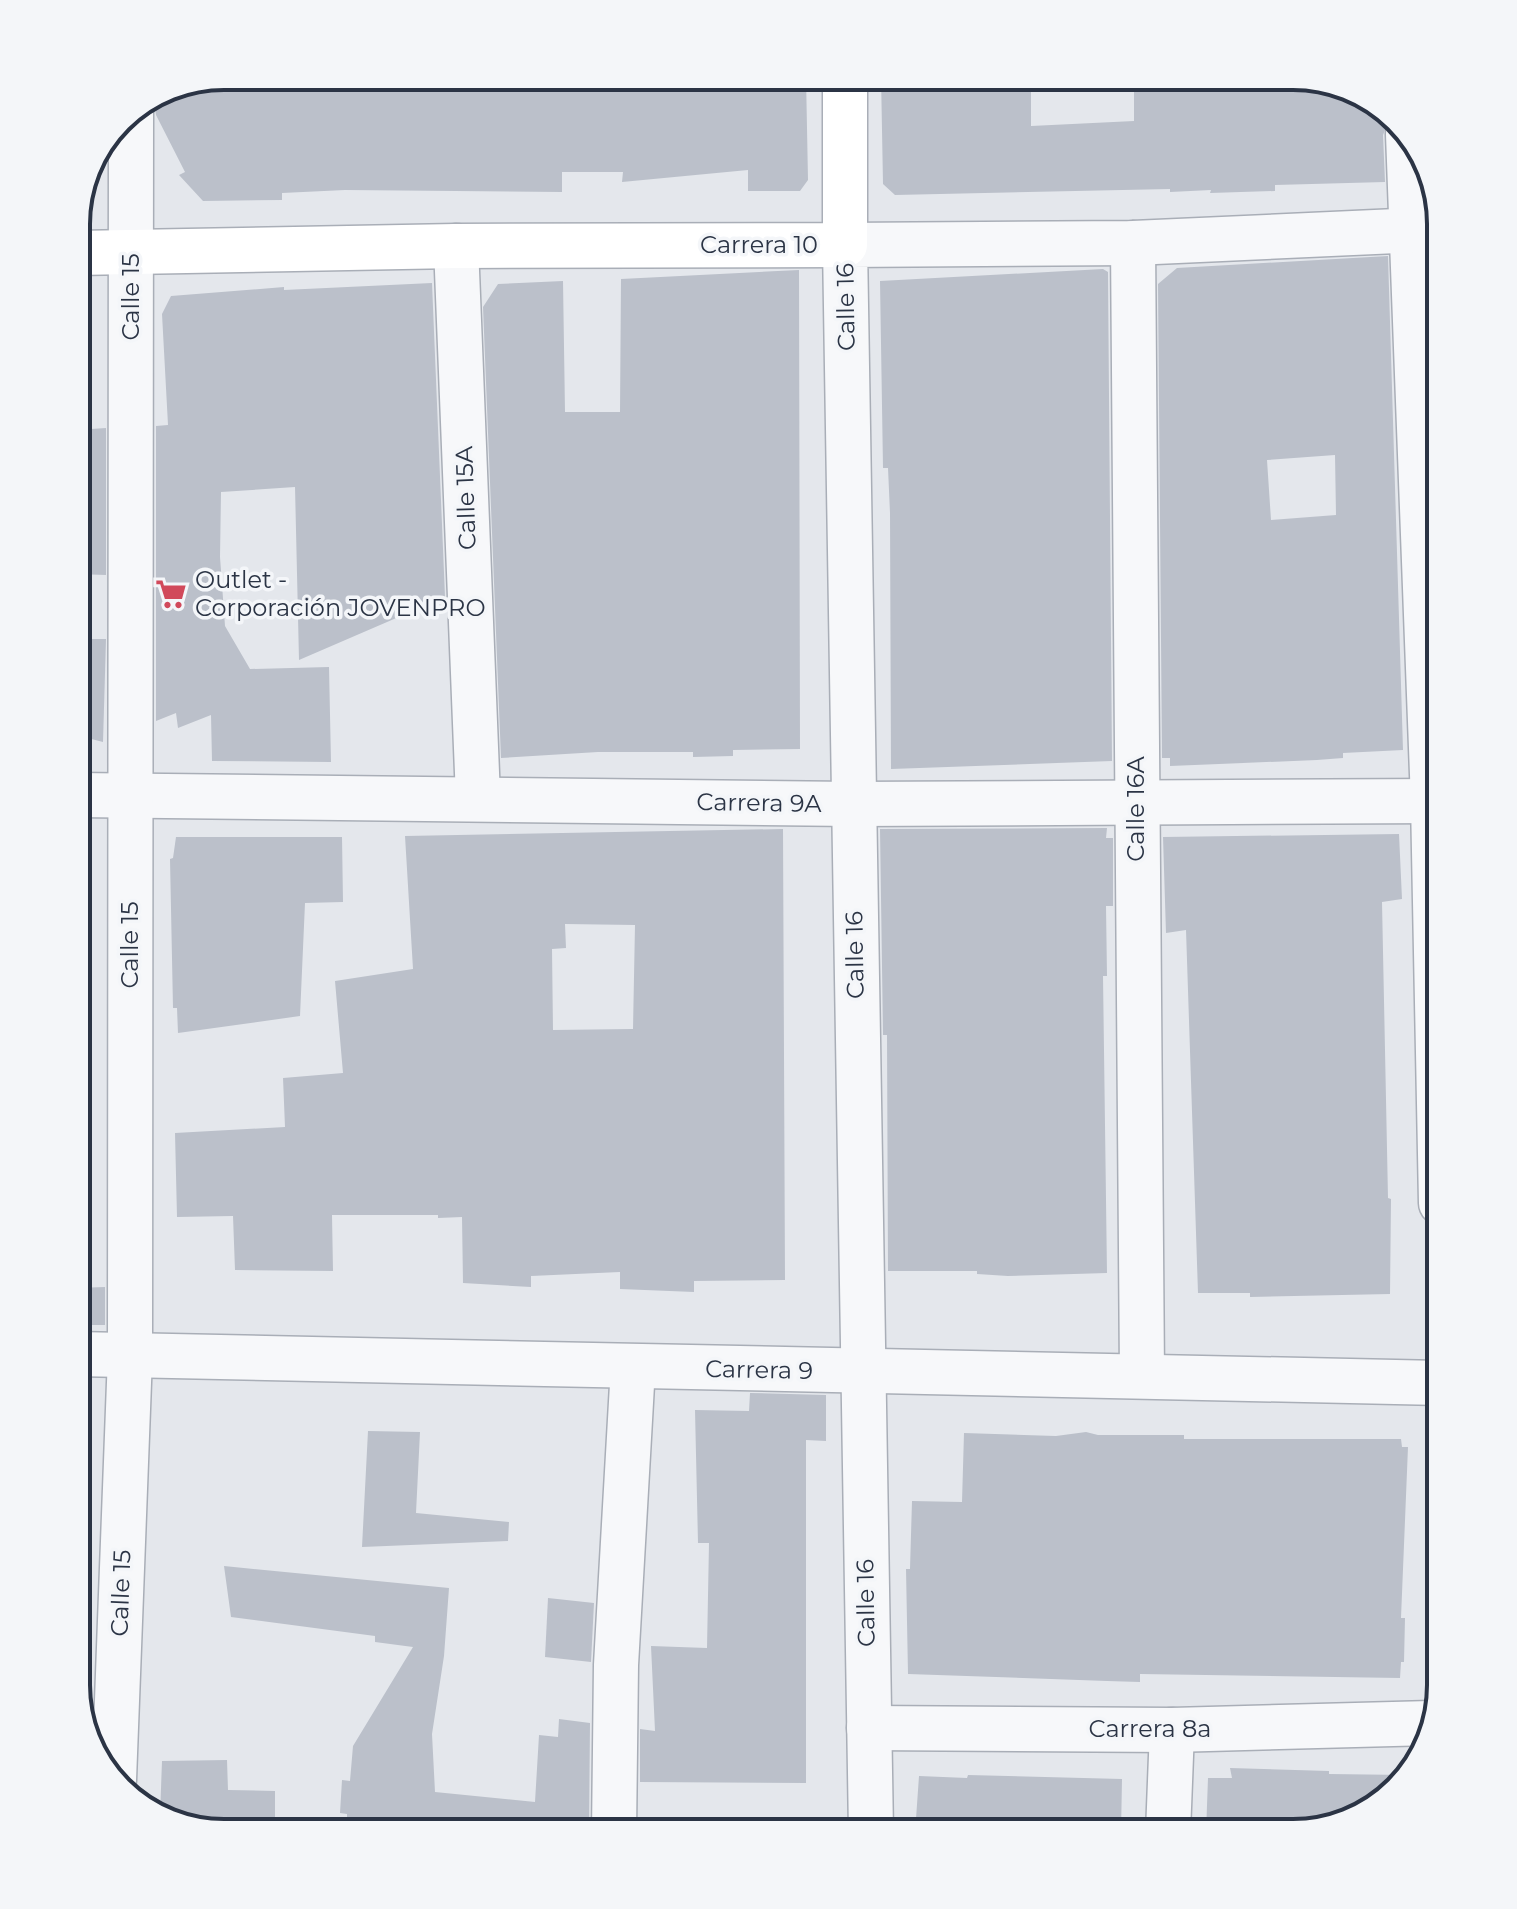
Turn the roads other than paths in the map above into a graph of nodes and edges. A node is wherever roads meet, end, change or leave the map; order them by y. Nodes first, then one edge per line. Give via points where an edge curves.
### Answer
1 (845, 90) edge
2 (131, 127) edge
3 (1414, 167) edge
4 (1425, 229) edge
5 (1133, 243) junction
6 (845, 245) junction
7 (456, 246) junction
8 (131, 252) junction
9 (90, 253) edge
10 (1427, 324) edge
11 (131, 793) junction
12 (90, 794) edge
13 (478, 798) junction
14 (1427, 801) edge
15 (1135, 802) junction
16 (853, 804) junction
17 (90, 1355) edge
18 (130, 1356) junction
19 (633, 1367) junction
20 (862, 1372) junction
21 (1142, 1375) junction
22 (1427, 1383) edge
23 (1421, 1723) edge
24 (869, 1728) junction
25 (1172, 1730) junction
26 (115, 1762) edge
27 (614, 1819) edge
28 (871, 1819) edge
29 (1169, 1819) edge

1 - 6 street, Calle 16
2 - 8 street, Calle 15
3 - 4 street
4 - 5 street, Carrera 10
4 - 10 street
5 - 6 street, Carrera 10
5 - 15 street, Calle 16A
6 - 7 street, Carrera 10
6 - 16 street, Calle 16
7 - 8 street, Carrera 10
7 - 13 street, Calle 15A
8 - 9 street, Carrera 10
8 - 11 street, Calle 15
11 - 12 street, Carrera 9A
11 - 13 street, Carrera 9A
11 - 18 street, Calle 15
13 - 16 street, Carrera 9A
14 - 15 street, Carrera 9A
15 - 16 street, Carrera 9A
15 - 21 street, Calle 16A
16 - 20 street, Calle 16
17 - 18 street, Carrera 9
18 - 19 street, Carrera 9
18 - 26 street, Calle 15
19 - 20 street, Carrera 9
19 - 27 street via 616,1665
20 - 21 street, Carrera 9
20 - 24 street, Calle 16
21 - 22 street, Carrera 9
23 - 25 street, Carrera 8a
24 - 25 street, Carrera 8a
24 - 28 street, Calle 16
25 - 29 street

